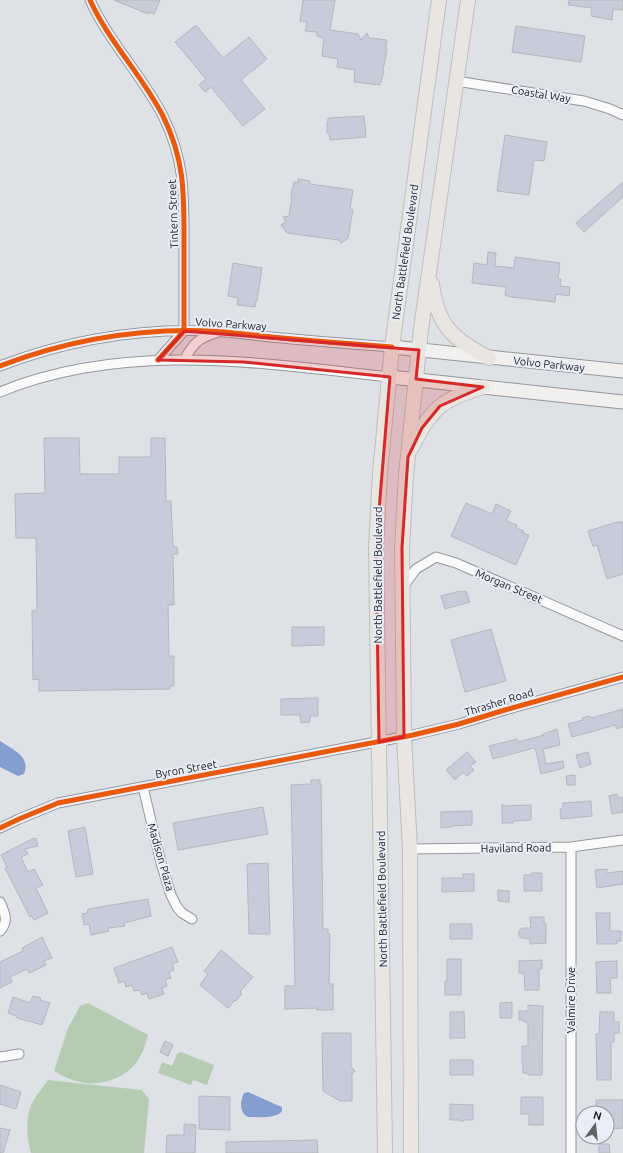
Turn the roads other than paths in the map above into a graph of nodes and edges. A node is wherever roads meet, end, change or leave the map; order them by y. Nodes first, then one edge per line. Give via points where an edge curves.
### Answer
1 (90, 0) edge
2 (439, 0) edge
3 (468, 0) edge
4 (456, 81) junction
5 (623, 115) edge
6 (430, 265) junction
7 (184, 331) junction
8 (221, 332) junction
9 (392, 347) junction
10 (418, 350) junction
11 (490, 358) junction
12 (158, 360) junction
13 (184, 360) junction
14 (0, 366) edge
15 (623, 371) edge
16 (390, 377) junction
17 (416, 379) junction
18 (483, 387) junction
19 (0, 392) edge
20 (623, 402) edge
21 (407, 462) junction
22 (403, 587) junction
23 (623, 636) edge
24 (623, 676) edge
25 (404, 737) junction
26 (379, 742) junction
27 (143, 787) junction
28 (0, 828) edge
29 (623, 840) edge
30 (571, 846) junction
31 (410, 849) junction
32 (0, 902) edge
33 (192, 919) dead end
34 (0, 931) edge
35 (19, 1054) dead end
36 (0, 1057) edge
37 (385, 1153) edge
38 (411, 1153) edge
39 (571, 1153) edge

1 - 7 street, Tintern Street via 107,30 153,97 178,154 184,192
2 - 9 main road, North Battlefield Boulevard
3 - 4 main road
4 - 5 street, Coastal Way via 584,100
4 - 6 main road
6 - 10 main road
6 - 11 main road via 434,299 445,324 465,345
7 - 8 street, Volvo Parkway
7 - 12 street
7 - 14 street, Volvo Parkway via 136,333 78,342
8 - 9 street, Volvo Parkway
8 - 13 street via 197,342
9 - 10 main road, Volvo Parkway
9 - 16 main road, North Battlefield Boulevard
10 - 11 main road, Volvo Parkway
10 - 17 main road
11 - 15 main road, Volvo Parkway
12 - 13 street
12 - 19 street via 112,363 76,370 41,378
13 - 16 street via 244,362
16 - 17 main road
16 - 26 main road, North Battlefield Boulevard via 380,473 376,547
17 - 18 main road
17 - 21 main road
18 - 20 main road
18 - 21 main road via 454,397 440,406 422,428
21 - 22 main road via 402,548
22 - 23 street, Morgan Street via 416,569 436,557 456,563
22 - 25 main road
24 - 25 street, Thrasher Road via 459,724
25 - 26 street, Thrasher Road
25 - 31 main road
26 - 27 street, Byron Street
26 - 37 main road, North Battlefield Boulevard
27 - 28 street, Byron Street via 58,803
27 - 33 street, Madison Plaza via 160,863 171,895 182,913
29 - 30 street, Haviland Road
30 - 31 street, Haviland Road
30 - 39 street, Valmire Drive
31 - 38 main road
32 - 34 street via 6,921
35 - 36 street

